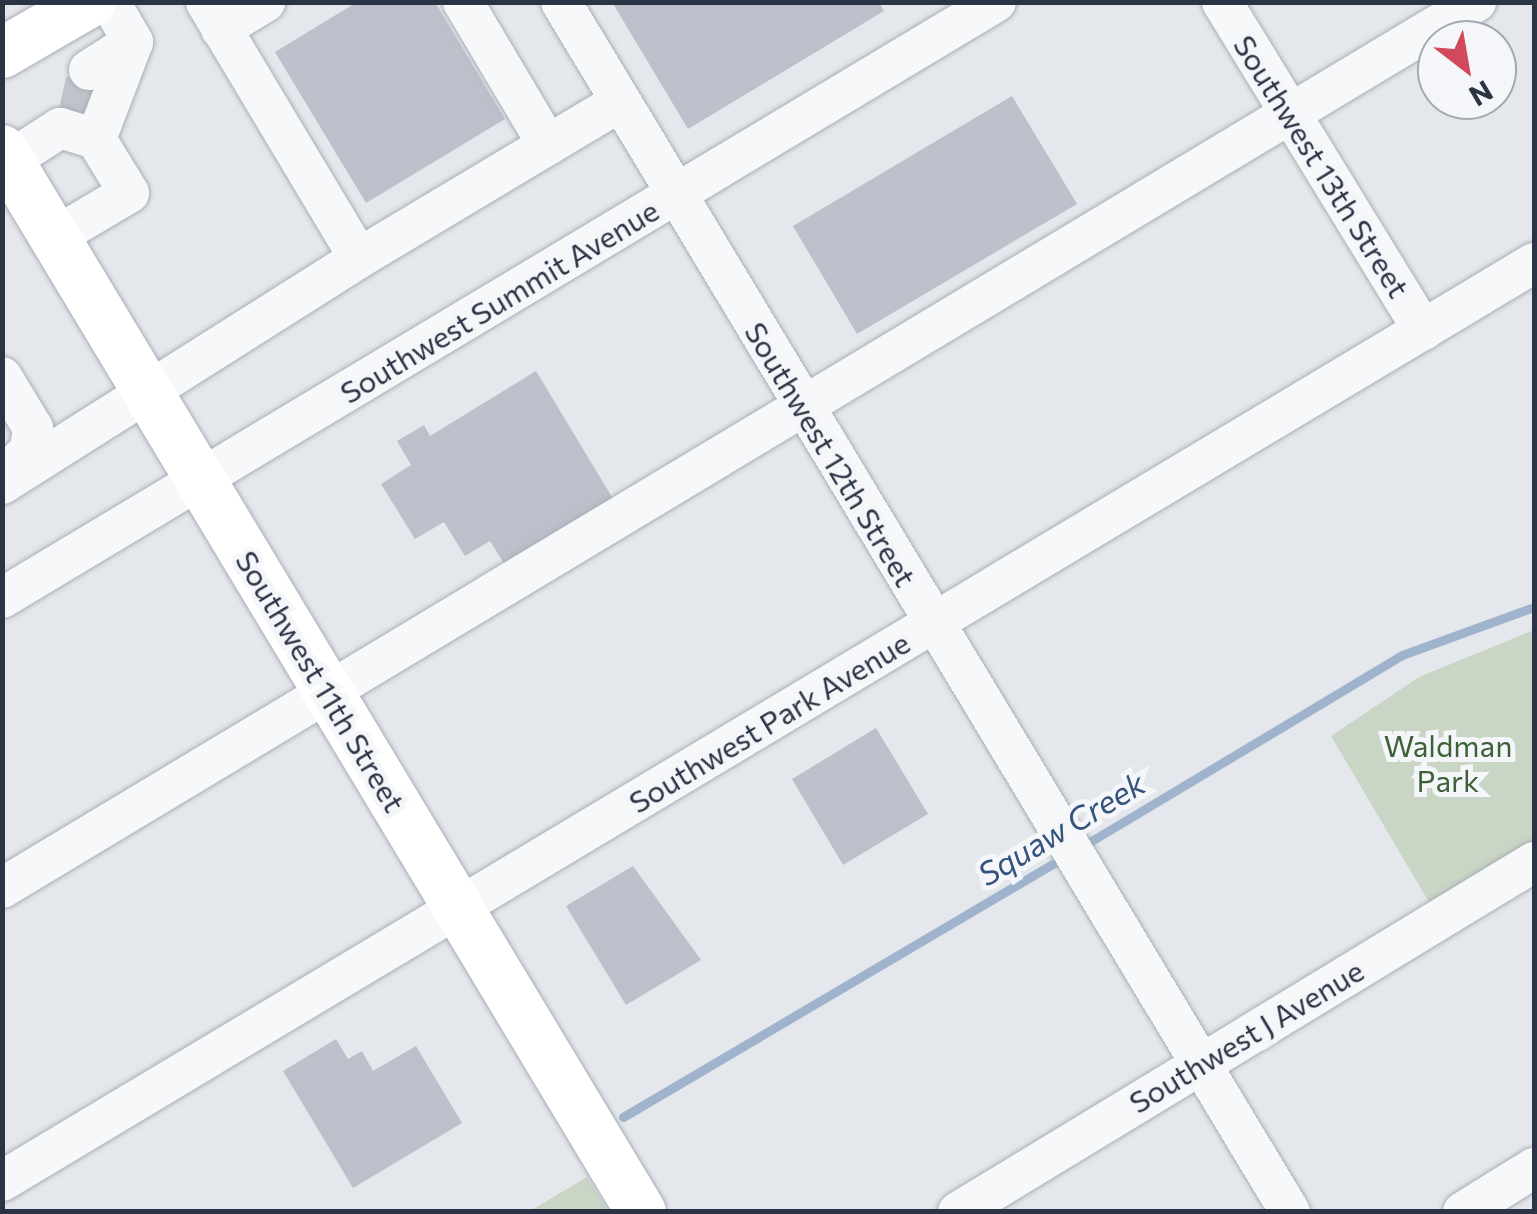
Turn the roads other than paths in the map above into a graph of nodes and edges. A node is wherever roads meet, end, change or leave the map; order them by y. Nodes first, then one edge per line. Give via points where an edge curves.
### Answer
1 (110, 2) edge
2 (265, 2) edge
3 (463, 2) edge
4 (561, 2) edge
5 (996, 2) edge
6 (1222, 2) edge
7 (1476, 2) edge
8 (75, 11) edge
9 (213, 16) edge
10 (133, 42) junction
11 (2, 54) edge
12 (620, 102) junction
13 (1290, 115) junction
14 (82, 131) junction
15 (548, 145) junction
16 (6, 155) edge
17 (675, 195) junction
18 (55, 237) junction
19 (359, 258) junction
20 (1534, 263) edge
21 (1423, 330) junction
22 (2, 355) edge
23 (2, 377) edge
24 (148, 394) junction
25 (804, 408) junction
26 (59, 449) junction
27 (2, 476) edge
28 (200, 480) junction
29 (2, 484) edge
30 (2, 598) edge
31 (934, 623) junction
32 (329, 693) junction
33 (1534, 862) edge
34 (2, 888) edge
35 (458, 908) junction
36 (1201, 1064) junction
37 (1534, 1168) edge
38 (2, 1181) edge
39 (640, 1212) edge
40 (958, 1212) edge
41 (1290, 1212) edge
42 (1463, 1212) edge

1 - 10 street
2 - 9 street
3 - 15 street
4 - 12 street, Southwest 12th Street
5 - 17 street, Southwest Summit Avenue
6 - 13 street, Southwest 13th Street
7 - 13 street
8 - 10 street via 87,75
8 - 11 main road
9 - 19 street
10 - 14 street
12 - 15 street
12 - 17 street, Southwest 12th Street
13 - 21 street, Southwest 13th Street
13 - 25 street
14 - 16 street via 60,128
14 - 18 street via 129,193
15 - 19 street
16 - 18 main road, Southwest 11th Street
17 - 25 street, Southwest 12th Street
17 - 28 street, Southwest Summit Avenue
18 - 24 main road, Southwest 11th Street
19 - 24 street via 194,355
20 - 21 street, Southwest Park Avenue
21 - 31 street, Southwest Park Avenue
22 - 26 street
23 - 27 street via 33,428 30,450
24 - 26 street
24 - 28 main road, Southwest 11th Street
25 - 31 street, Southwest 12th Street
25 - 32 street
26 - 29 street
28 - 30 street, Southwest Summit Avenue
28 - 32 main road, Southwest 11th Street
31 - 35 street, Southwest Park Avenue
31 - 36 street, Southwest 12th Street
32 - 34 street
32 - 35 main road, Southwest 11th Street
33 - 36 street, Southwest J Avenue
35 - 38 street, Southwest Park Avenue
35 - 39 main road, Southwest 11th Street
36 - 40 street, Southwest J Avenue
36 - 41 street, Southwest 12th Street
37 - 42 street

